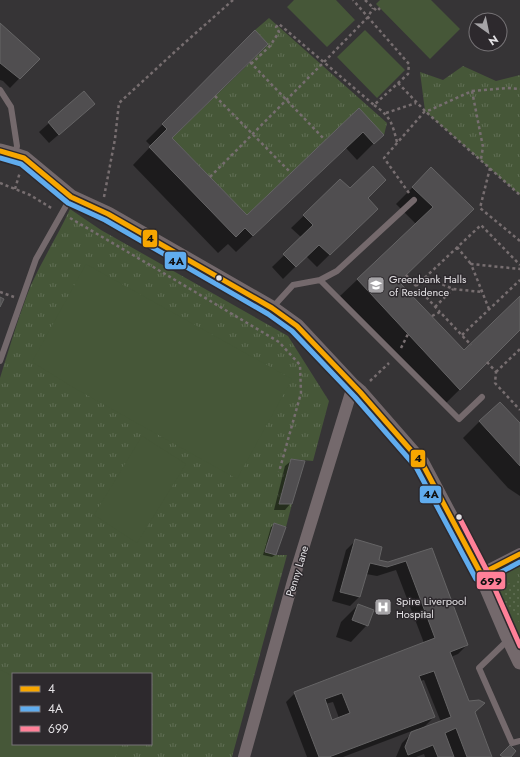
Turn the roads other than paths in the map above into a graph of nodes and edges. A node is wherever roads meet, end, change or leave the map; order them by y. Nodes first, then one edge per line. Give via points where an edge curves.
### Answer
1 (0, 90) edge
2 (0, 151) edge
3 (15, 155) junction
4 (71, 196) junction
5 (414, 200) road end
6 (320, 280) junction
7 (272, 308) junction
8 (0, 361) edge
9 (356, 389) junction
10 (482, 397) dead end
11 (520, 554) edge
12 (481, 574) junction
13 (509, 640) junction
14 (520, 662) edge
15 (520, 741) edge
16 (244, 757) edge

1 - 3 lane via 11,107 17,146
2 - 3 street
3 - 4 street via 24,158
4 - 7 street via 108,214
4 - 8 lane via 36,259
5 - 6 lane via 337,272
6 - 7 lane via 293,286
6 - 10 lane via 459,419
7 - 9 street via 297,326
9 - 12 street via 422,463
9 - 16 street, Penny Lane via 293,581
11 - 12 street
12 - 13 street
13 - 14 street
13 - 15 lane via 479,668 512,743

